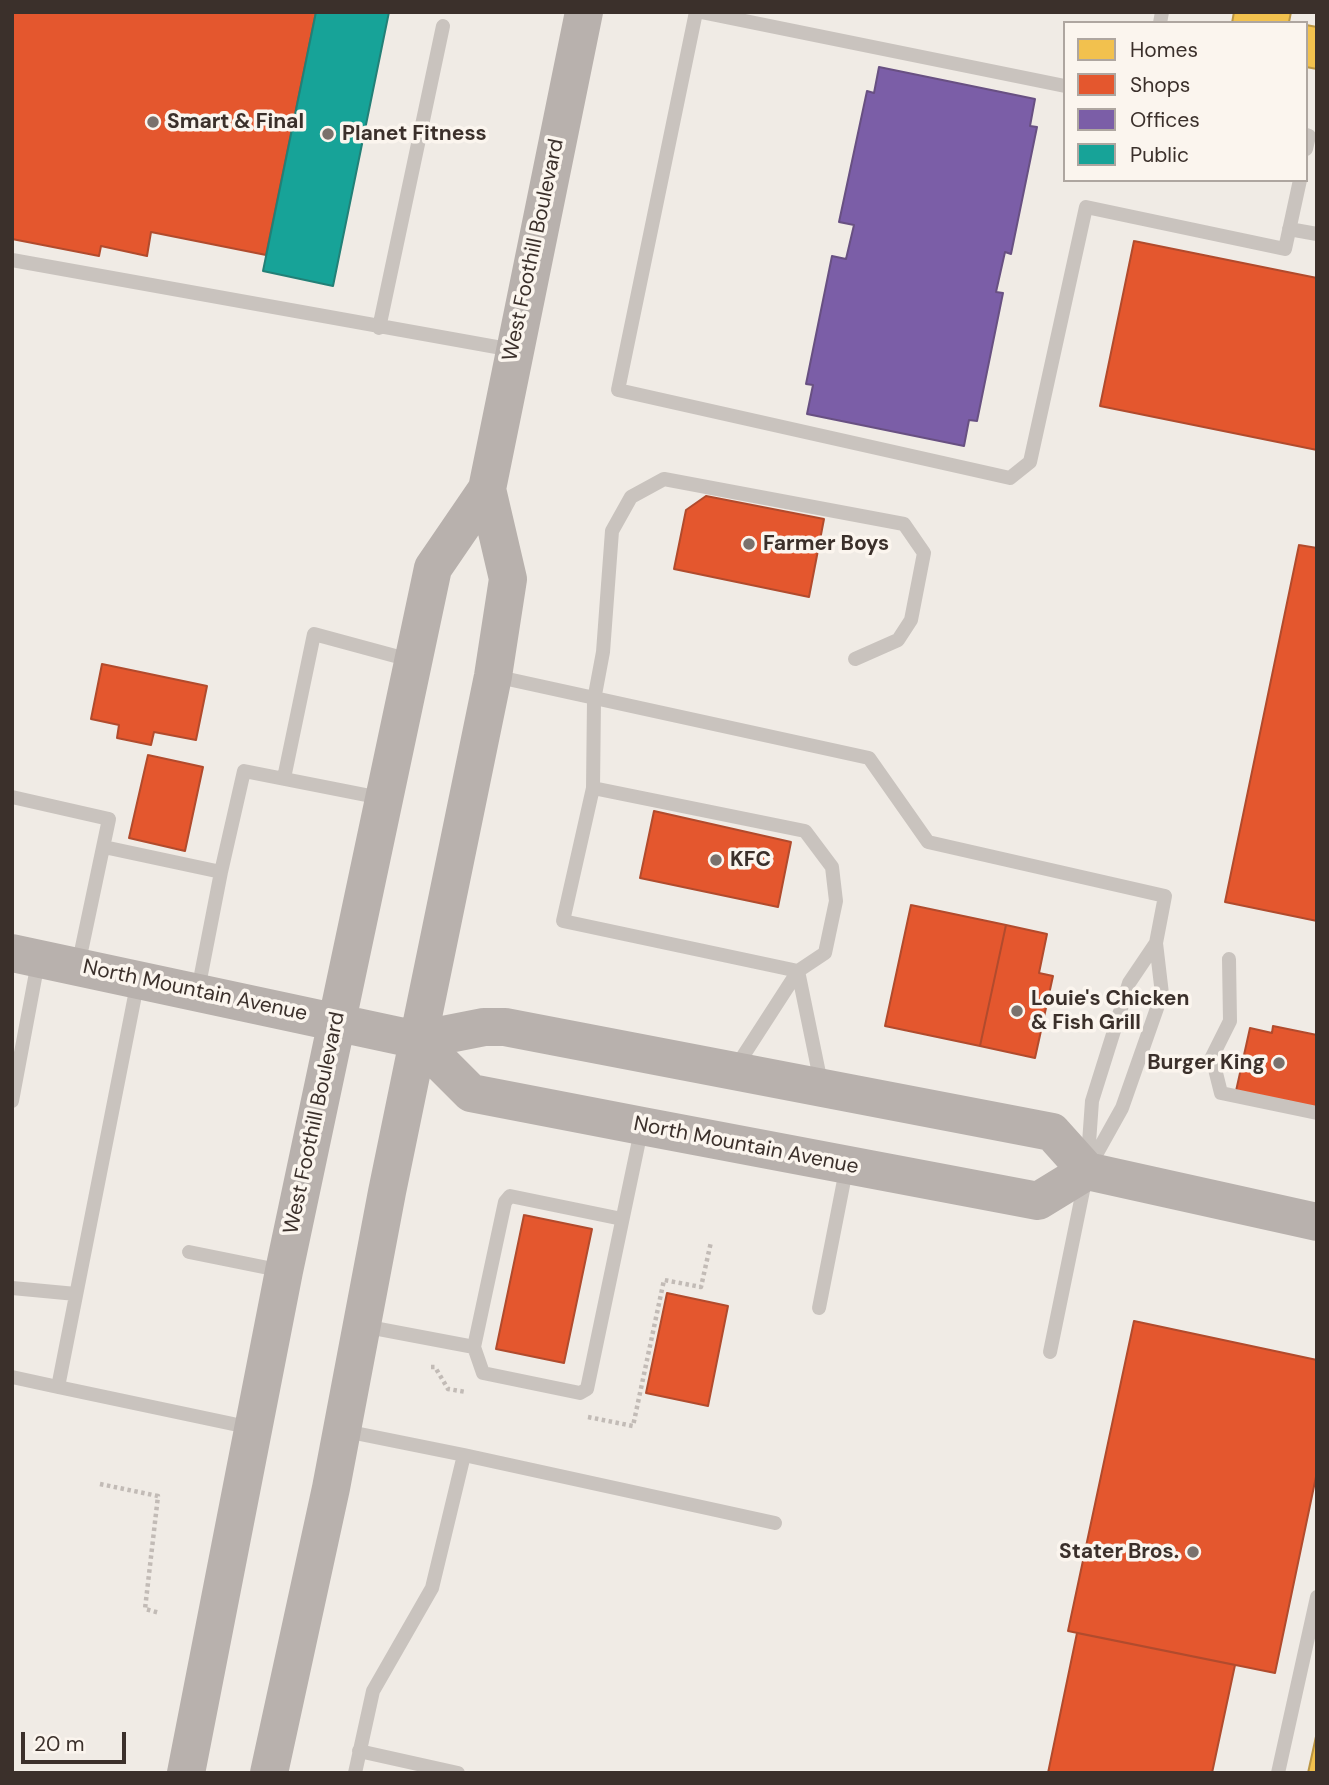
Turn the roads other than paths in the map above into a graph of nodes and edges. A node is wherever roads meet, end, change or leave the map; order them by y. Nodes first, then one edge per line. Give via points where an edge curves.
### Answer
1 (584, 12) edge
2 (696, 12) edge
3 (701, 12) edge
4 (443, 26) dead end
5 (1063, 86) edge
6 (1300, 182) edge
7 (1289, 229) junction
8 (1317, 234) edge
9 (12, 260) edge
10 (379, 328) junction
11 (513, 350) junction
12 (487, 489) junction
13 (855, 659) dead end
14 (413, 661) junction
15 (493, 676) junction
16 (594, 700) junction
17 (284, 778) junction
18 (593, 788) junction
19 (12, 797) edge
20 (384, 799) junction
21 (104, 847) junction
22 (221, 872) junction
23 (1156, 943) junction
24 (25, 955) edge
25 (1229, 958) dead end
26 (78, 966) junction
27 (798, 971) junction
28 (139, 979) junction
29 (198, 991) junction
30 (336, 1022) junction
31 (418, 1041) junction
32 (733, 1072) junction
33 (822, 1088) junction
34 (12, 1101) edge
35 (1317, 1113) edge
36 (642, 1126) junction
37 (848, 1165) junction
38 (1087, 1171) junction
39 (622, 1219) junction
40 (1317, 1222) edge
41 (189, 1252) dead end
42 (284, 1271) junction
43 (12, 1288) edge
44 (76, 1294) junction
45 (819, 1308) dead end
46 (361, 1325) junction
47 (474, 1347) junction
48 (1050, 1352) dead end
49 (12, 1377) edge
50 (58, 1387) junction
51 (253, 1428) junction
52 (343, 1430) junction
53 (464, 1455) junction
54 (775, 1523) dead end
55 (1317, 1597) edge
56 (359, 1751) junction
57 (186, 1773) edge
58 (269, 1773) edge
59 (355, 1773) edge
60 (458, 1773) edge
61 (1278, 1773) edge

1 - 11 main road, West Foothill Boulevard
2 - 7 lane via 618,390 1010,478 1030,462 1086,207 1285,249
3 - 5 lane
4 - 10 lane
6 - 7 lane
7 - 8 lane
9 - 10 lane
10 - 11 lane
11 - 12 main road, West Foothill Boulevard
12 - 14 main road, West Foothill Boulevard via 433,568
12 - 15 main road, West Foothill Boulevard via 508,579
13 - 16 lane via 898,640 911,620 924,553 904,524 664,479 631,496 612,531 603,652
14 - 17 lane via 314,634
14 - 20 main road, West Foothill Boulevard
15 - 16 lane
15 - 31 main road, West Foothill Boulevard
16 - 18 lane
16 - 23 lane via 869,758 928,842 1165,896
17 - 20 lane
17 - 22 lane via 244,771
18 - 27 lane via 563,921
18 - 27 lane via 805,831 832,867 836,901 825,953
19 - 21 lane via 109,819
20 - 30 main road, West Foothill Boulevard
21 - 22 lane
21 - 26 lane
22 - 29 lane
23 - 38 lane via 1129,983 1092,1101
23 - 38 lane via 1162,994 1122,1108
24 - 26 main road, North Mountain Avenue
24 - 34 lane
25 - 35 lane via 1230,1021 1212,1057 1221,1093
26 - 28 main road, North Mountain Avenue
27 - 32 lane
27 - 33 lane
28 - 29 main road, North Mountain Avenue
28 - 44 lane
29 - 30 main road, North Mountain Avenue
30 - 31 main road, North Mountain Avenue
30 - 42 main road, West Foothill Boulevard
31 - 32 main road, North Mountain Avenue via 505,1027
31 - 36 main road, North Mountain Avenue via 471,1093
31 - 46 main road, West Foothill Boulevard
32 - 33 main road, North Mountain Avenue
33 - 38 main road, North Mountain Avenue via 1052,1132
36 - 37 main road, North Mountain Avenue
36 - 39 lane
37 - 38 main road, North Mountain Avenue via 1038,1201
37 - 45 lane
38 - 40 main road
38 - 48 lane
39 - 47 lane via 510,1196
39 - 47 lane via 587,1389 580,1393 482,1373
41 - 42 lane
42 - 51 main road, West Foothill Boulevard
43 - 44 lane
44 - 50 lane
46 - 47 lane
46 - 52 main road, West Foothill Boulevard
49 - 50 lane
50 - 51 lane
51 - 57 main road, West Foothill Boulevard
52 - 53 lane
52 - 58 main road, West Foothill Boulevard
53 - 54 lane
53 - 56 lane via 432,1588 373,1691
55 - 61 lane
56 - 59 lane
56 - 60 lane

